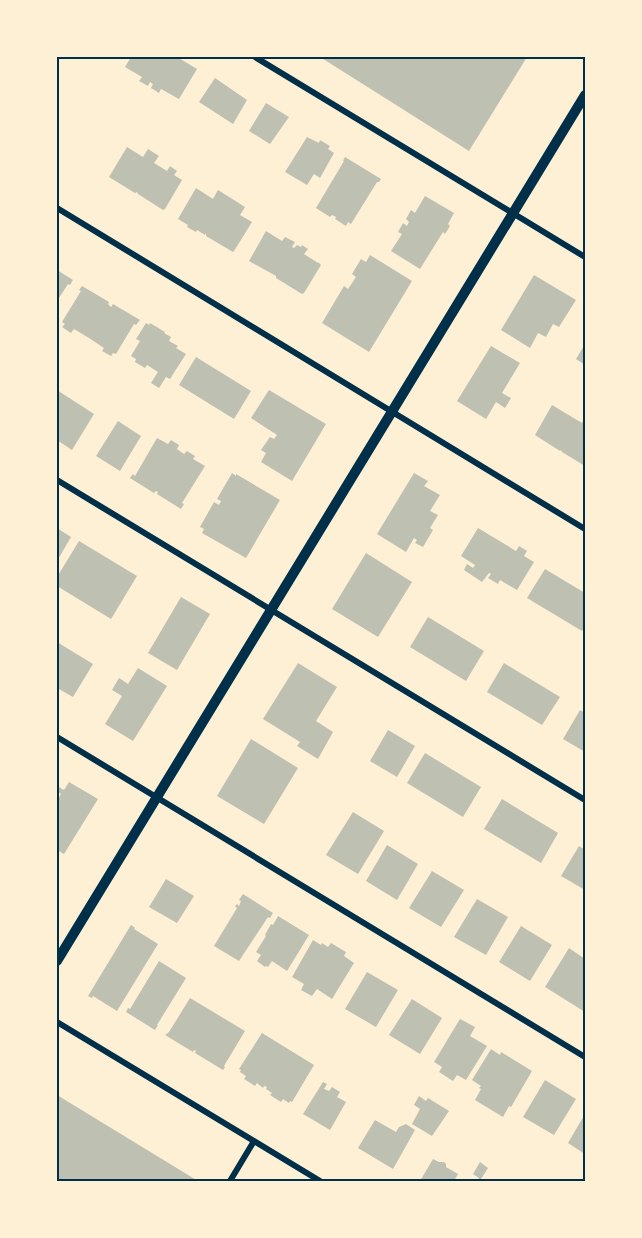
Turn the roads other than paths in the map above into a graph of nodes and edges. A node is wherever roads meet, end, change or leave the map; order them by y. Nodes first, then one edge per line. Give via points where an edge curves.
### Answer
1 (255, 57) edge
2 (585, 95) edge
3 (57, 208) edge
4 (513, 213) junction
5 (585, 257) edge
6 (392, 411) junction
7 (57, 480) edge
8 (585, 529) edge
9 (271, 610) junction
10 (57, 737) edge
11 (157, 797) junction
12 (585, 800) edge
13 (57, 961) edge
14 (57, 1022) edge
15 (585, 1058) edge
16 (254, 1141) junction
17 (230, 1181) edge
18 (320, 1181) edge

1 - 4 street
2 - 4 street
3 - 6 street
4 - 5 street
4 - 6 street
6 - 8 street
6 - 9 street
7 - 9 street
9 - 11 street
9 - 12 street
10 - 11 street
11 - 13 street
11 - 15 street
14 - 16 street
16 - 17 street
16 - 18 street

